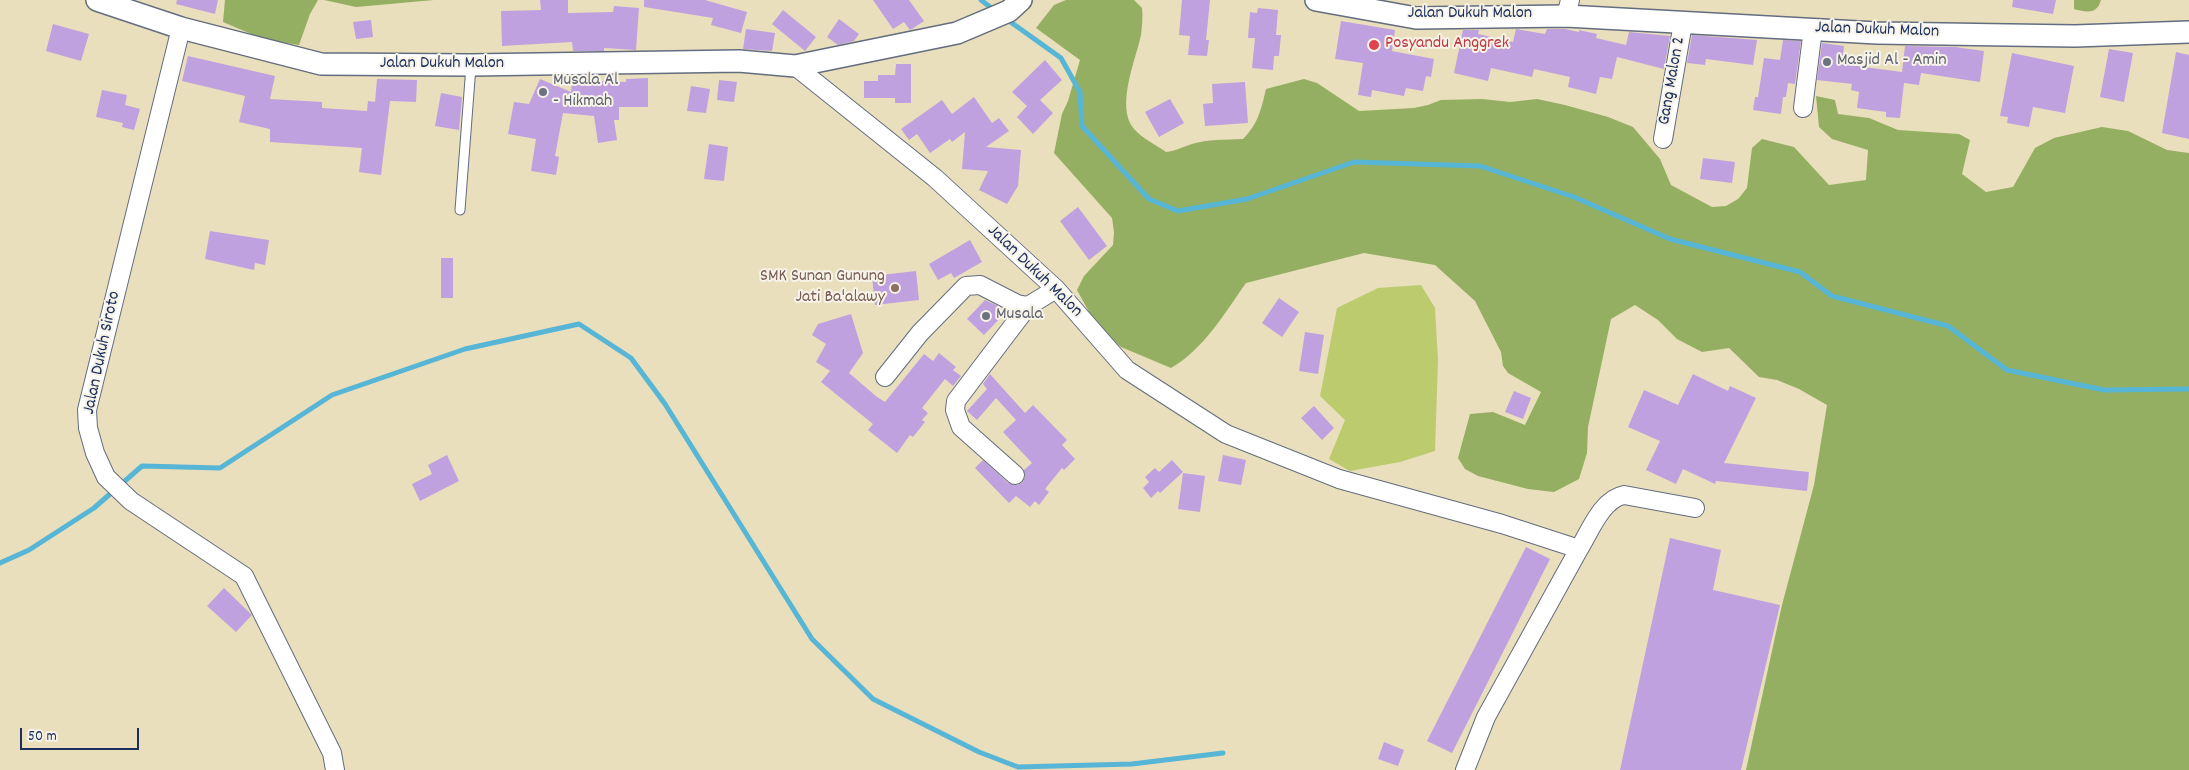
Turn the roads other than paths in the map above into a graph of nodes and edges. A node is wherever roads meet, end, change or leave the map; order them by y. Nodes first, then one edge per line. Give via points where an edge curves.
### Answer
1 (97, 0) edge
2 (1316, 0) edge
3 (1568, 8) edge
4 (1008, 9) edge
5 (1683, 23) junction
6 (181, 28) junction
7 (1813, 29) junction
8 (2189, 32) edge
9 (472, 65) junction
10 (795, 66) junction
11 (1803, 108) dead end
12 (1663, 139) dead end
13 (460, 210) dead end
14 (1056, 289) junction
15 (1028, 306) junction
16 (884, 377) dead end
17 (1015, 475) dead end
18 (1695, 508) dead end
19 (1579, 549) junction
20 (335, 770) edge
21 (1465, 770) edge

1 - 6 street, Jalan Dukuh Malon
2 - 3 street, Jalan Dukuh Malon via 1416,18
3 - 5 street, Jalan Dukuh Malon
4 - 10 street, Jalan Dukuh Malon via 957,33
5 - 7 street, Jalan Dukuh Malon
5 - 12 street, Gang Malon 2
6 - 9 street, Jalan Dukuh Malon via 321,64
6 - 20 street, Jalan Dukuh Siroto via 87,410 88,428 106,477 131,501 244,576 332,753
7 - 8 street, Jalan Dukuh Malon via 2075,36
7 - 11 street
9 - 10 street, Jalan Dukuh Malon via 739,61
9 - 13 lane
10 - 14 street, Jalan Dukuh Malon via 935,178
14 - 15 street
14 - 19 street, Jalan Dukuh Malon via 1127,370 1226,434 1339,479
15 - 16 street via 1017,304 980,285 966,286 920,333
15 - 17 street via 956,401 955,410 961,427
18 - 19 street via 1614,497
19 - 21 street via 1486,717

